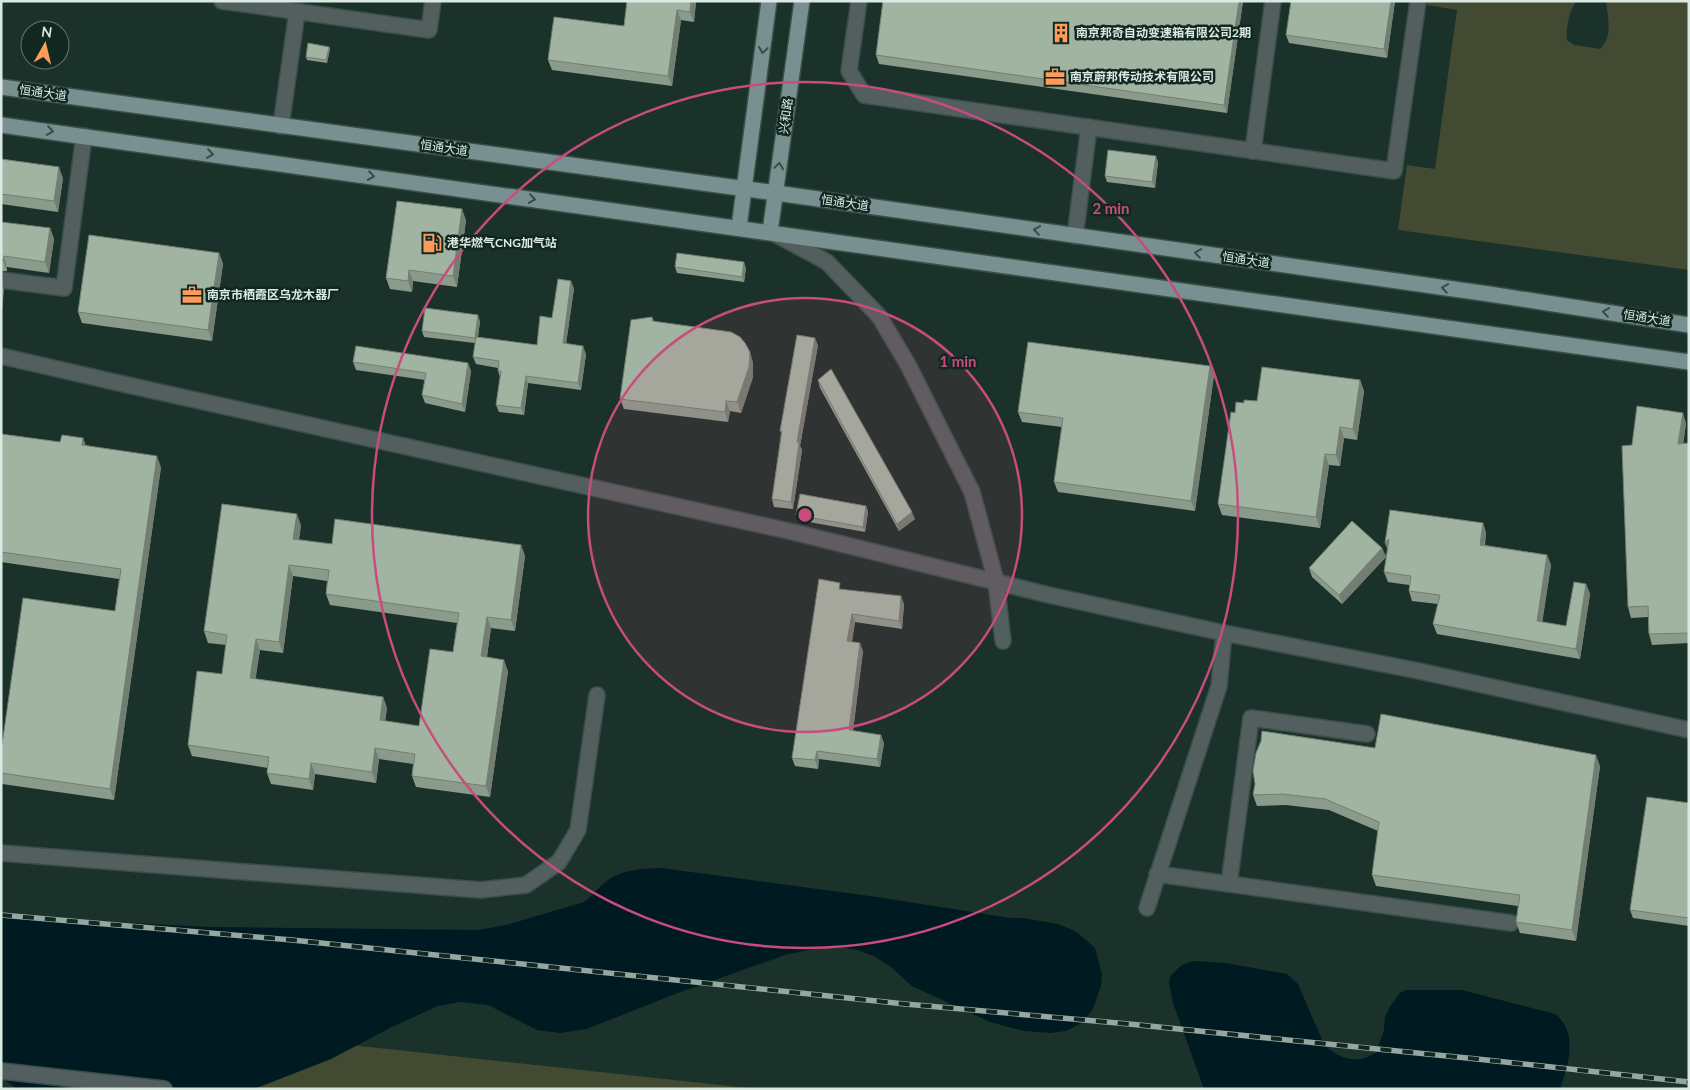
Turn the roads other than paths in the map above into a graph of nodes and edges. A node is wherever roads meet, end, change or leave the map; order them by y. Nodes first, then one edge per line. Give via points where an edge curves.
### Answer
1 (222, 1) edge
2 (433, 1) edge
3 (770, 1) edge
4 (802, 1) edge
5 (859, 1) edge
6 (1273, 1) edge
7 (1418, 1) edge
8 (297, 12) junction
9 (1, 87) edge
10 (1, 125) edge
11 (281, 126) junction
12 (1089, 127) junction
13 (84, 136) junction
14 (1253, 151) junction
15 (744, 189) junction
16 (776, 193) junction
17 (738, 227) junction
18 (770, 232) junction
19 (1075, 236) junction
20 (1, 280) edge
21 (1689, 325) edge
22 (1, 356) edge
23 (1689, 362) edge
24 (996, 581) junction
25 (1224, 633) junction
26 (1003, 641) dead end
27 (597, 695) dead end
28 (1689, 730) edge
29 (1367, 734) dead end
30 (1, 854) edge
31 (1158, 874) junction
32 (1229, 884) junction
33 (1147, 908) dead end
34 (1511, 923) dead end
35 (1, 1071) edge
36 (164, 1089) edge

1 - 8 lane
2 - 8 lane via 429,30
3 -> 15 main road
16 -> 4 main road, 兴和路
5 - 12 lane via 849,70 864,95
6 - 14 lane
7 - 14 lane via 1394,171
8 - 11 lane
9 - 11 main road, 恒通大道
10 -> 13 main road
11 - 15 main road, 恒通大道
12 - 14 lane
12 - 19 lane
13 -> 17 main road
13 - 20 lane via 64,288
15 - 16 main road, 恒通大道
15 - 17 main road
16 - 18 main road, 兴和路
19 -> 16 main road, 恒通大道
17 - 18 main road
18 - 23 main road
18 - 24 lane via 827,262 879,316 907,363 972,492
21 -> 19 main road, 恒通大道
22 - 24 lane via 793,532
24 - 25 lane
24 - 26 lane
25 - 28 lane via 1419,671
25 - 31 lane via 1219,686
27 - 30 lane via 578,830 559,862 526,885 481,890
29 - 32 lane via 1251,718
31 - 32 lane
31 - 33 lane
32 - 34 lane
35 - 36 lane

